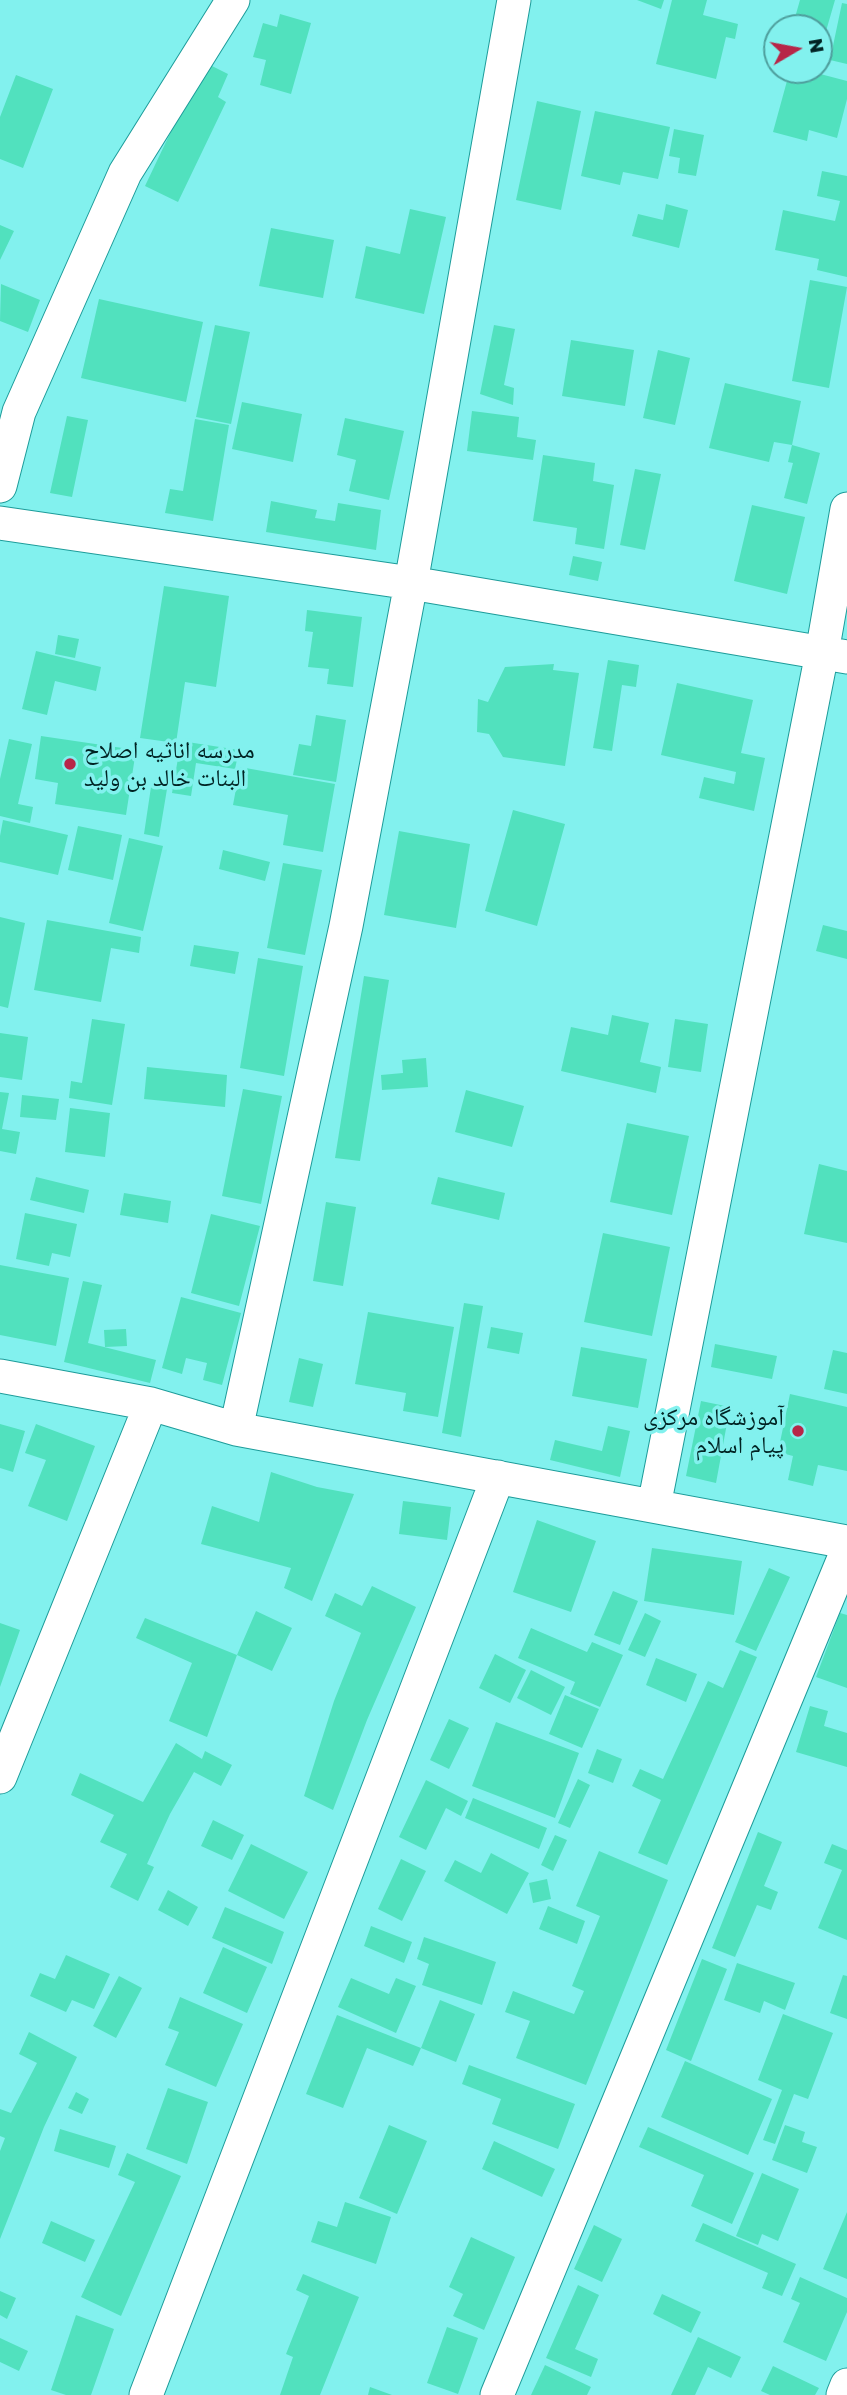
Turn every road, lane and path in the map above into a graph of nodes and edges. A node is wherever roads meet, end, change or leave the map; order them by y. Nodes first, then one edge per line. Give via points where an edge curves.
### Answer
1 (233, 0) edge
2 (514, 0) edge
3 (0, 486) edge
4 (847, 509) edge
5 (0, 523) edge
6 (411, 583) junction
7 (835, 655) edge
8 (0, 1376) edge
9 (151, 1404) junction
10 (236, 1429) junction
11 (498, 1478) junction
12 (654, 1506) junction
13 (847, 1542) edge
14 (847, 1551) edge
15 (0, 1777) edge
16 (847, 2385) edge
17 (146, 2395) edge
18 (497, 2395) edge
19 (843, 2395) edge

1 - 3 street via 125,173 19,412
2 - 6 street
4 - 7 street
5 - 6 street
6 - 7 street
6 - 10 street via 346,926
7 - 12 street
8 - 9 street
9 - 10 street
9 - 15 street
10 - 11 street
11 - 12 street
11 - 17 street
12 - 13 street
14 - 18 street
16 - 19 street

